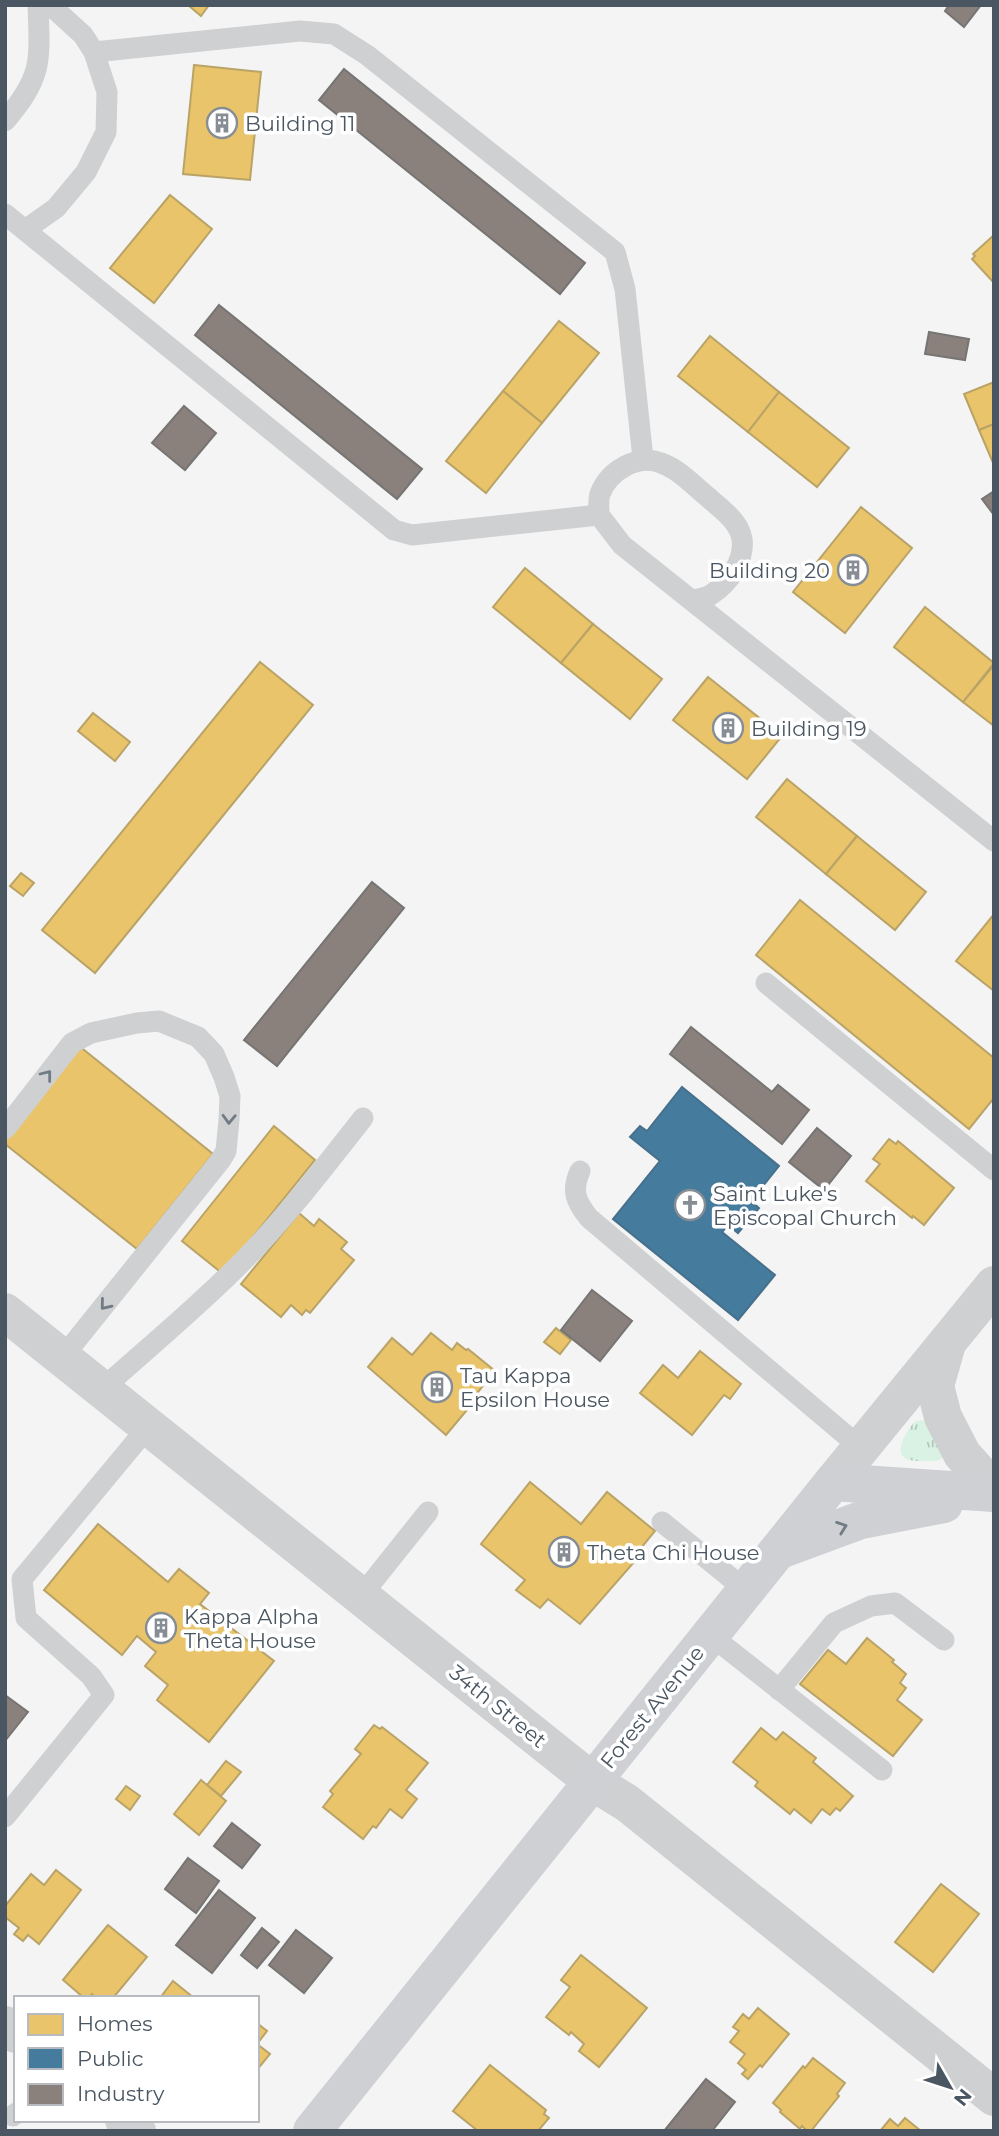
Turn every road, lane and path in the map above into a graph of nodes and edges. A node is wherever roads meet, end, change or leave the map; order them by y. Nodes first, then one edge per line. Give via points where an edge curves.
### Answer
1 (38, 5) edge
2 (50, 5) edge
3 (94, 52) junction
4 (5, 121) edge
5 (5, 214) edge
6 (25, 230) junction
7 (643, 459) junction
8 (599, 515) junction
9 (692, 600) junction
10 (994, 841) edge
11 (766, 983) dead end
12 (363, 1118) dead end
13 (5, 1129) edge
14 (994, 1170) edge
15 (580, 1171) dead end
16 (994, 1285) edge
17 (5, 1312) edge
18 (947, 1342) junction
19 (62, 1358) junction
20 (102, 1390) junction
21 (149, 1427) junction
22 (861, 1448) junction
23 (833, 1482) junction
24 (994, 1492) edge
25 (428, 1512) dead end
26 (662, 1522) dead end
27 (778, 1551) junction
28 (747, 1591) junction
29 (361, 1596) junction
30 (710, 1635) junction
31 (944, 1640) dead end
32 (779, 1690) junction
33 (881, 1770) dead end
34 (593, 1782) junction
35 (5, 1817) edge
36 (994, 2097) edge
37 (312, 2131) edge

1 - 4 lane via 36,76
2 - 3 lane via 83,35
3 - 6 lane via 107,92 106,132 86,172 56,208
3 - 7 lane via 300,32 334,34 367,55 615,252 625,289
5 - 6 lane
6 - 8 lane via 394,530 412,535
7 - 8 lane via 610,478 600,494
7 - 9 lane via 677,472 733,519 742,540 739,562 729,579 711,595
8 - 9 lane via 622,545
9 - 10 lane
11 - 14 lane
12 - 20 lane via 247,1257
13 -> 19 lane via 72,1043 91,1033 137,1023 159,1021 198,1037 214,1054 230,1096 226,1151
15 - 22 lane via 574,1185 579,1206 589,1218
16 - 18 street, Forest Avenue
17 - 19 street, 34th Street
18 - 22 street, Forest Avenue
18 - 24 street via 935,1386 943,1417 962,1454
19 - 20 street, 34th Street
20 - 21 street, 34th Street
21 - 29 street, 34th Street
21 - 35 lane via 22,1579 26,1618 91,1676 104,1695
22 - 23 street, Forest Avenue
23 - 24 main road
23 - 27 main road, Forest Avenue
27 -> 24 main road via 861,1520
25 - 29 lane
26 - 28 lane
27 - 28 main road, Forest Avenue
28 - 30 main road, Forest Avenue
29 - 34 street, 34th Street
30 - 32 lane
30 - 34 main road, Forest Avenue
31 - 32 lane via 895,1603 871,1606 834,1623
32 - 33 lane
34 - 36 street, 34th Street via 627,1803
34 - 37 main road, Forest Avenue

